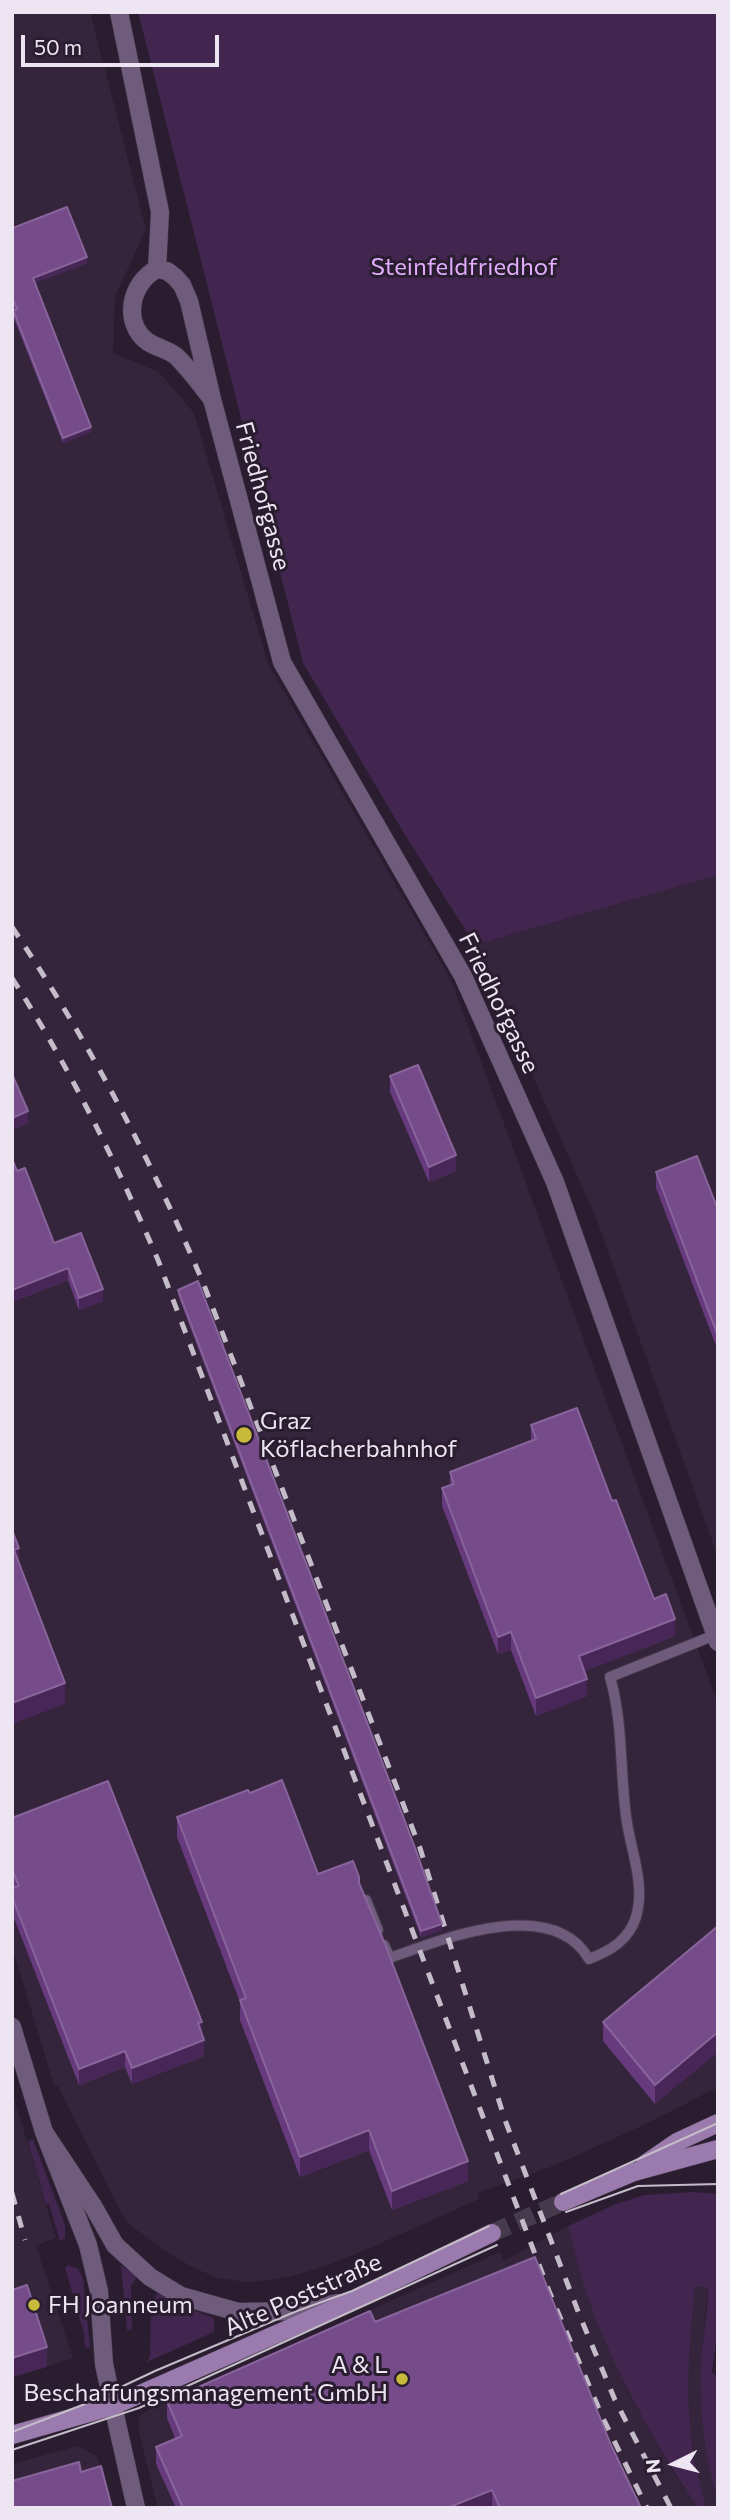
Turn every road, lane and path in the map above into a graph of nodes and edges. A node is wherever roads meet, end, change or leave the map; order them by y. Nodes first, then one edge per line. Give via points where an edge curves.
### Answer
1 (119, 12) edge
2 (157, 270) junction
3 (212, 399) junction
4 (716, 1638) edge
5 (366, 1900) edge
6 (12, 2026) edge
7 (718, 2123) edge
8 (44, 2132) junction
9 (718, 2149) edge
10 (634, 2172) junction
11 (563, 2202) tunnel mouth
12 (492, 2233) tunnel mouth
13 (356, 2299) junction
14 (113, 2406) junction
15 (12, 2435) edge
16 (136, 2508) edge

1 - 2 street via 160,212
2 - 3 street, Friedhofgasse via 167,271 182,285
2 - 3 street, Friedhofgasse via 135,293 132,303 137,331 175,354
3 - 4 street, Friedhofgasse via 282,662 463,976 555,1182
4 - 5 lane via 610,1677 617,1702 626,1819 640,1903 630,1930 612,1949 589,1959 574,1939 537,1927 510,1927 457,1935 390,1958
6 - 8 street
7 - 10 main road via 677,2142
8 - 13 street via 115,2245 150,2277 181,2296 238,2312 297,2311
8 - 14 street via 88,2245 99,2291 104,2364
9 - 10 main road
10 - 11 main road
12 - 13 main road, Alte Poststraße
13 - 14 main road, Alte Poststraße
14 - 15 main road, Alte Poststraße
14 - 16 street

